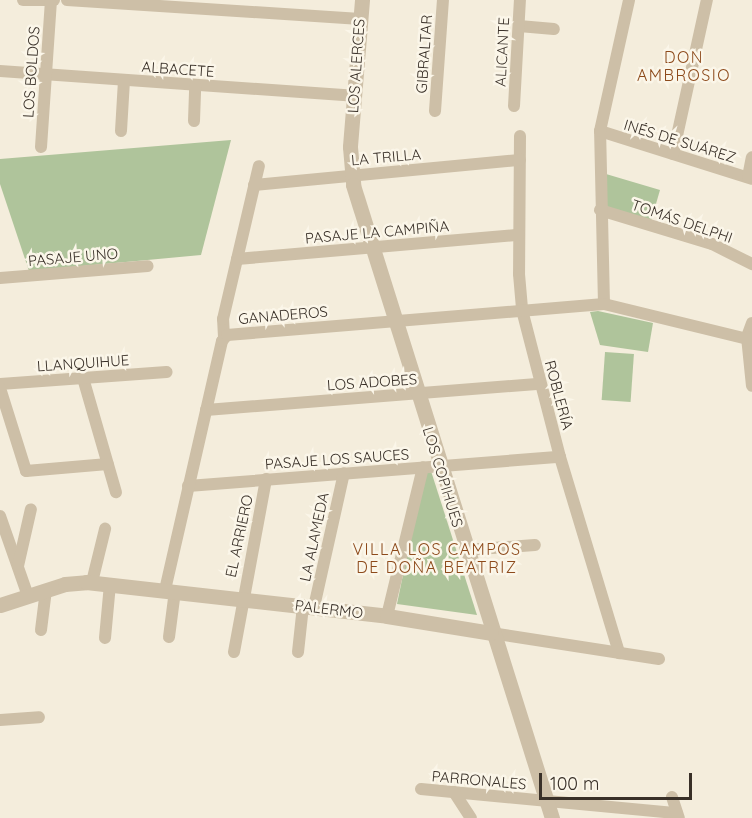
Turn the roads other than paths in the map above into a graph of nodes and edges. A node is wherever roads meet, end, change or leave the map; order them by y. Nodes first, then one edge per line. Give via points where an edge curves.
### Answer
1 (23, 0) edge
2 (52, 0) edge
3 (67, 0) edge
4 (362, 0) edge
5 (443, 0) edge
6 (520, 0) edge
7 (629, 0) edge
8 (707, 0) edge
9 (360, 19) junction
10 (519, 26) junction
11 (554, 28) dead end
12 (0, 71) edge
13 (46, 75) junction
14 (124, 80) junction
15 (195, 85) junction
16 (354, 96) junction
17 (514, 106) dead end
18 (435, 111) dead end
19 (194, 121) dead end
20 (121, 131) dead end
21 (600, 131) junction
22 (351, 133) joint
23 (520, 136) dead end
24 (41, 147) dead end
25 (673, 154) junction
26 (752, 157) edge
27 (520, 160) junction
28 (259, 166) dead end
29 (351, 176) junction
30 (750, 178) edge
31 (254, 185) junction
32 (600, 210) junction
33 (519, 236) junction
34 (372, 248) junction
35 (237, 259) junction
36 (752, 264) edge
37 (148, 266) dead end
38 (0, 278) edge
39 (604, 304) junction
40 (522, 310) junction
41 (394, 320) junction
42 (752, 323) edge
43 (224, 337) junction
44 (749, 338) edge
45 (167, 372) dead end
46 (83, 378) junction
47 (540, 384) junction
48 (0, 386) edge
49 (752, 386) edge
50 (417, 393) junction
51 (206, 410) junction
52 (560, 456) junction
53 (108, 465) junction
54 (439, 466) junction
55 (423, 467) junction
56 (344, 473) junction
57 (266, 479) junction
58 (188, 486) junction
59 (116, 492) dead end
60 (31, 509) dead end
61 (0, 516) edge
62 (105, 529) dead end
63 (535, 544) dead end
64 (465, 550) junction
65 (18, 566) junction
66 (93, 582) junction
67 (110, 584) junction
68 (46, 590) junction
69 (170, 590) junction
70 (28, 596) junction
71 (241, 599) junction
72 (0, 605) edge
73 (309, 607) junction
74 (387, 616) junction
75 (41, 630) dead end
76 (491, 633) junction
77 (105, 638) dead end
78 (169, 638) dead end
79 (234, 652) dead end
80 (298, 652) dead end
81 (619, 653) junction
82 (659, 659) dead end
83 (39, 717) dead end
84 (0, 720) edge
85 (421, 789) dead end
86 (454, 792) junction
87 (672, 797) dead end
88 (546, 801) junction
89 (678, 816) edge
90 (471, 818) edge
91 (552, 818) edge

1 - 2 street
2 - 13 street, LOS BOLDOS
3 - 9 street
4 - 9 street, LOS ALERCES
5 - 18 street, GIBRALTAR
6 - 10 street, ALICANTE
7 - 21 street
8 - 25 street
9 - 16 street, LOS ALERCES
10 - 11 street
10 - 17 street, ALICANTE
12 - 13 street, ALBACETE
13 - 14 street, ALBACETE
13 - 24 street, LOS BOLDOS
14 - 15 street, ALBACETE
14 - 20 street
15 - 16 street, ALBACETE
15 - 19 street
16 - 22 street, LOS ALERCES
21 - 25 street, INÉS DE SUÁREZ
21 - 32 street
22 - 29 street, LOS COPIHUES
23 - 27 street, ROBLERÍA
25 - 30 street, INÉS DE SUÁREZ
26 - 30 street
27 - 29 street, LA TRILLA
27 - 33 street, ROBLERÍA
28 - 31 street
29 - 31 street, LA TRILLA
29 - 34 street, LOS COPIHUES
31 - 35 street
32 - 36 street, TOMÁS DELPHI via 712,244
32 - 39 street
33 - 34 street, PASAJE LA CAMPIÑA
33 - 40 street, ROBLERÍA
34 - 35 street, PASAJE LA CAMPIÑA
34 - 41 street, LOS COPIHUES
35 - 43 street via 223,319
37 - 38 street, PASAJE UNO
39 - 40 street, GANADEROS
39 - 44 street, GANADEROS
40 - 41 street, GANADEROS
40 - 47 street, ROBLERÍA
41 - 43 street, GANADEROS
41 - 50 street, LOS COPIHUES
42 - 44 street
43 - 51 street, GANADEROS
44 - 49 street
45 - 46 street, LLANQUIHUE
46 - 48 street, LLANQUIHUE
46 - 53 street
47 - 50 street, LOS ADOBES
47 - 52 street, ROBLERÍA
48 - 53 street via 26,471
50 - 51 street, LOS ADOBES
50 - 54 street, LOS COPIHUES
51 - 58 street, GANADEROS
52 - 54 street, PASAJE LOS SAUCES
52 - 81 street, ROBLERÍA
53 - 59 street
54 - 55 street, PASAJE LOS SAUCES
54 - 64 street, LOS COPIHUES
55 - 56 street, PASAJE LOS SAUCES
55 - 74 street
56 - 57 street, PASAJE LOS SAUCES
56 - 73 street, LA ALAMEDA
57 - 58 street, PASAJE LOS SAUCES
57 - 71 street, EL ARRIERO
58 - 69 street, GANADEROS
60 - 65 street
61 - 65 street
62 - 66 street
63 - 64 street
64 - 76 street, LOS COPIHUES
65 - 70 street
66 - 67 street, PALERMO
66 - 68 street, PALERMO
67 - 69 street, PALERMO
67 - 77 street
68 - 70 street, PALERMO
68 - 75 street
69 - 71 street, PALERMO
69 - 78 street, GANADEROS
70 - 72 street, PALERMO
71 - 73 street, PALERMO
71 - 79 street, EL ARRIERO
73 - 74 street, PALERMO
73 - 80 street, LA ALAMEDA
74 - 76 street, PALERMO
76 - 81 street, PALERMO
76 - 88 street, LOS COPIHUES
81 - 82 street, PALERMO
83 - 84 street
85 - 86 street, PARRONALES
86 - 88 street, PARRONALES
86 - 90 street
87 - 89 street
88 - 89 street, PARRONALES
88 - 91 street, LOS COPIHUES

